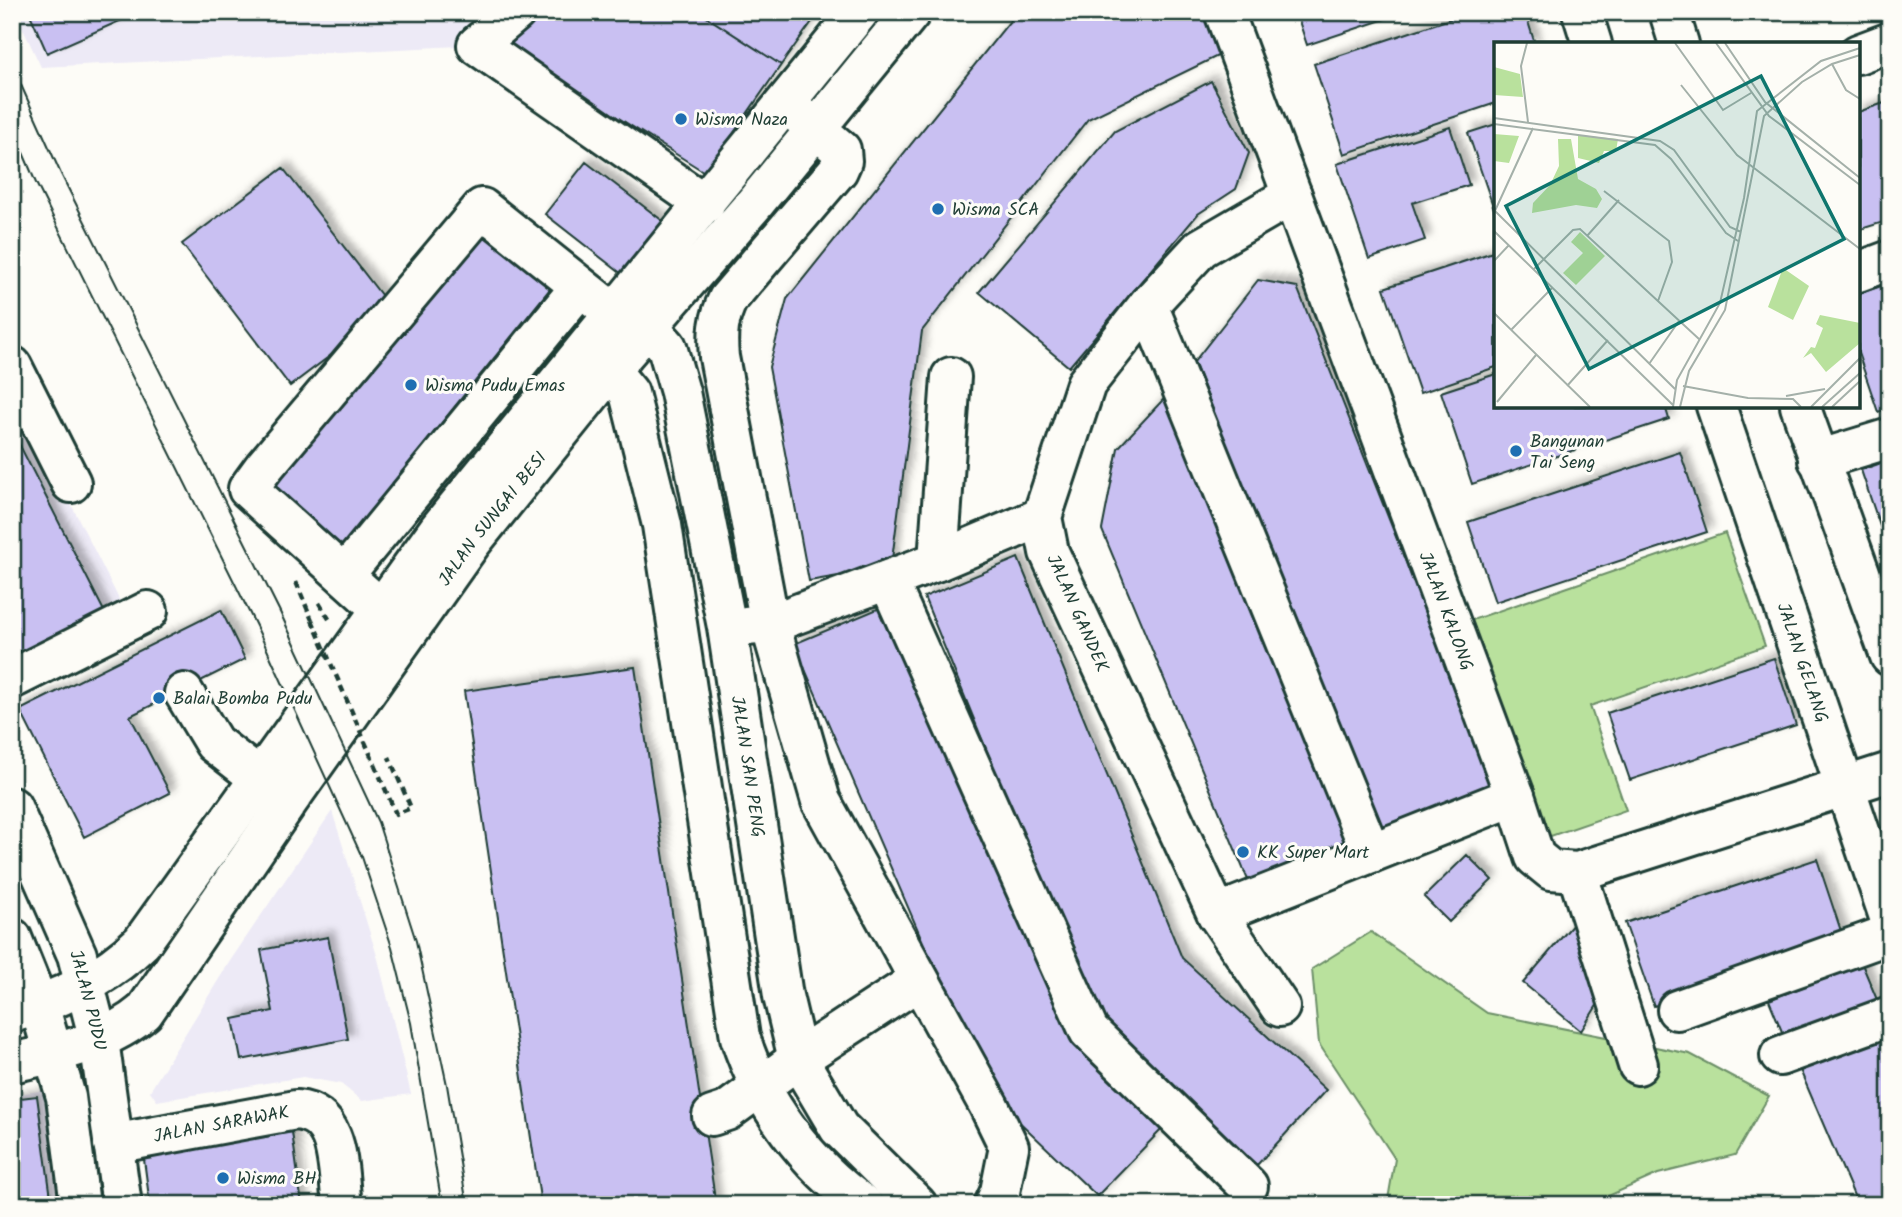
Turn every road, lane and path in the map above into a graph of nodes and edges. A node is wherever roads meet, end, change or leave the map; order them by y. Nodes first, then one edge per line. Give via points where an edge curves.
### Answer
1 (516, 12) edge
2 (833, 12) edge
3 (859, 12) edge
4 (911, 12) edge
5 (1224, 12) edge
6 (1582, 12) edge
7 (1669, 12) edge
8 (1591, 42) edge
9 (1678, 42) edge
10 (1890, 42) edge
11 (1860, 53) edge
12 (786, 104) junction
13 (816, 128) junction
14 (1292, 195) junction
15 (698, 200) junction
16 (1890, 260) edge
17 (1860, 271) edge
18 (580, 287) junction
19 (1149, 305) junction
20 (630, 314) junction
21 (598, 359) junction
22 (12, 366) edge
23 (951, 377) dead end
24 (1717, 408) edge
25 (1801, 408) edge
26 (1890, 438) edge
27 (1818, 460) junction
28 (71, 483) dead end
29 (1042, 517) junction
30 (938, 561) junction
31 (291, 570) dead end
32 (345, 573) junction
33 (888, 580) junction
34 (1879, 594) edge
35 (319, 603) dead end
36 (380, 608) junction
37 (148, 611) dead end
38 (334, 624) dead end
39 (770, 624) junction
40 (726, 627) junction
41 (678, 632) junction
42 (1890, 656) edge
43 (12, 679) edge
44 (184, 693) dead end
45 (389, 757) dead end
46 (1890, 772) edge
47 (1845, 786) junction
48 (274, 790) junction
49 (1515, 796) junction
50 (12, 807) edge
51 (1371, 853) junction
52 (1577, 872) junction
53 (1217, 914) junction
54 (1890, 920) edge
55 (1890, 934) edge
56 (12, 938) edge
57 (919, 980) junction
58 (85, 985) junction
59 (1280, 1007) dead end
60 (26, 1009) edge
61 (1676, 1010) dead end
62 (1890, 1016) edge
63 (99, 1040) junction
64 (55, 1052) junction
65 (1780, 1056) dead end
66 (798, 1059) junction
67 (12, 1063) edge
68 (1638, 1065) dead end
69 (760, 1085) junction
70 (712, 1115) dead end
71 (113, 1144) junction
72 (1248, 1186) dead end
73 (80, 1205) edge
74 (122, 1205) edge
75 (342, 1205) edge
76 (864, 1205) edge
77 (917, 1205) edge
78 (994, 1205) edge

1 - 15 street via 477,45
2 - 15 street
3 - 12 street, JALAN SUNGAI BESI
4 - 13 street, JALAN SUNGAI BESI
5 - 14 street, JALAN KALONG
6 - 8 street
7 - 9 street
10 - 11 street
12 - 13 street
12 - 15 street, JALAN SUNGAI BESI
13 - 20 street, JALAN SUNGAI BESI
13 - 39 street via 841,150 838,170 736,288 720,315 717,332
14 - 19 street, JALAN GANDEK via 1201,248
14 - 49 street, JALAN KALONG
15 - 20 street, JALAN SUNGAI BESI
16 - 17 street
18 - 20 street, JALAN SAN PENG
18 - 32 street
18 - 32 street, JALAN SAN PENG via 482,208 264,467 248,489
19 - 29 street, JALAN GANDEK via 1086,383
19 - 51 street
20 - 21 street, JALAN SUNGAI BESI
20 - 40 street, JALAN SAN PENG via 667,347
21 - 36 street, JALAN SUNGAI BESI via 438,530
21 - 41 street via 629,393 638,418 662,525
21 - 48 street, JALAN SUNGAI BESI via 471,544
22 - 28 street
23 - 30 street
24 - 47 street, JALAN GELANG
25 - 27 street
26 - 27 street
27 - 34 street
29 - 30 street
29 - 53 street, JALAN GANDEK via 1049,552
30 - 33 street
31 - 45 path, bridge via 396,814 411,808
32 - 36 street
33 - 39 street
33 - 72 street via 1089,1031
34 - 42 street
35 - 38 path
36 - 48 street, JALAN SUNGAI BESI
37 - 43 street
39 - 40 street
39 - 57 street via 821,801
40 - 41 street
40 - 66 street, JALAN SAN PENG via 783,996
41 - 69 street via 740,1037
44 - 48 street via 215,743
46 - 47 street
47 - 52 street
47 - 54 street, JALAN GELANG
48 - 58 street, JALAN SUNGAI BESI via 142,942
48 - 63 street, JALAN SUNGAI BESI via 156,998 131,1023
49 - 51 street
49 - 52 street, JALAN KALONG via 1535,857 1551,870
50 - 58 street, JALAN PUDU via 64,922
51 - 53 street
52 - 68 street
53 - 59 street, JALAN GANDEK
55 - 61 street
56 - 60 street
57 - 66 street
57 - 78 street via 1009,1147
58 - 60 street, JALAN SUNGAI BESI
58 - 63 street, JALAN PUDU
60 - 64 street
62 - 65 street
63 - 64 street, JALAN SUNGAI BESI
63 - 71 street, JALAN PUDU
64 - 67 street, JALAN SUNGAI BESI
64 - 73 street via 66,1097
66 - 69 street
66 - 77 street, JALAN SAN PENG via 839,1128
69 - 70 street via 727,1111
69 - 76 street via 821,1171
71 - 74 street, JALAN PUDU
71 - 75 street, JALAN SARAWAK via 306,1111 322,1121 333,1137

